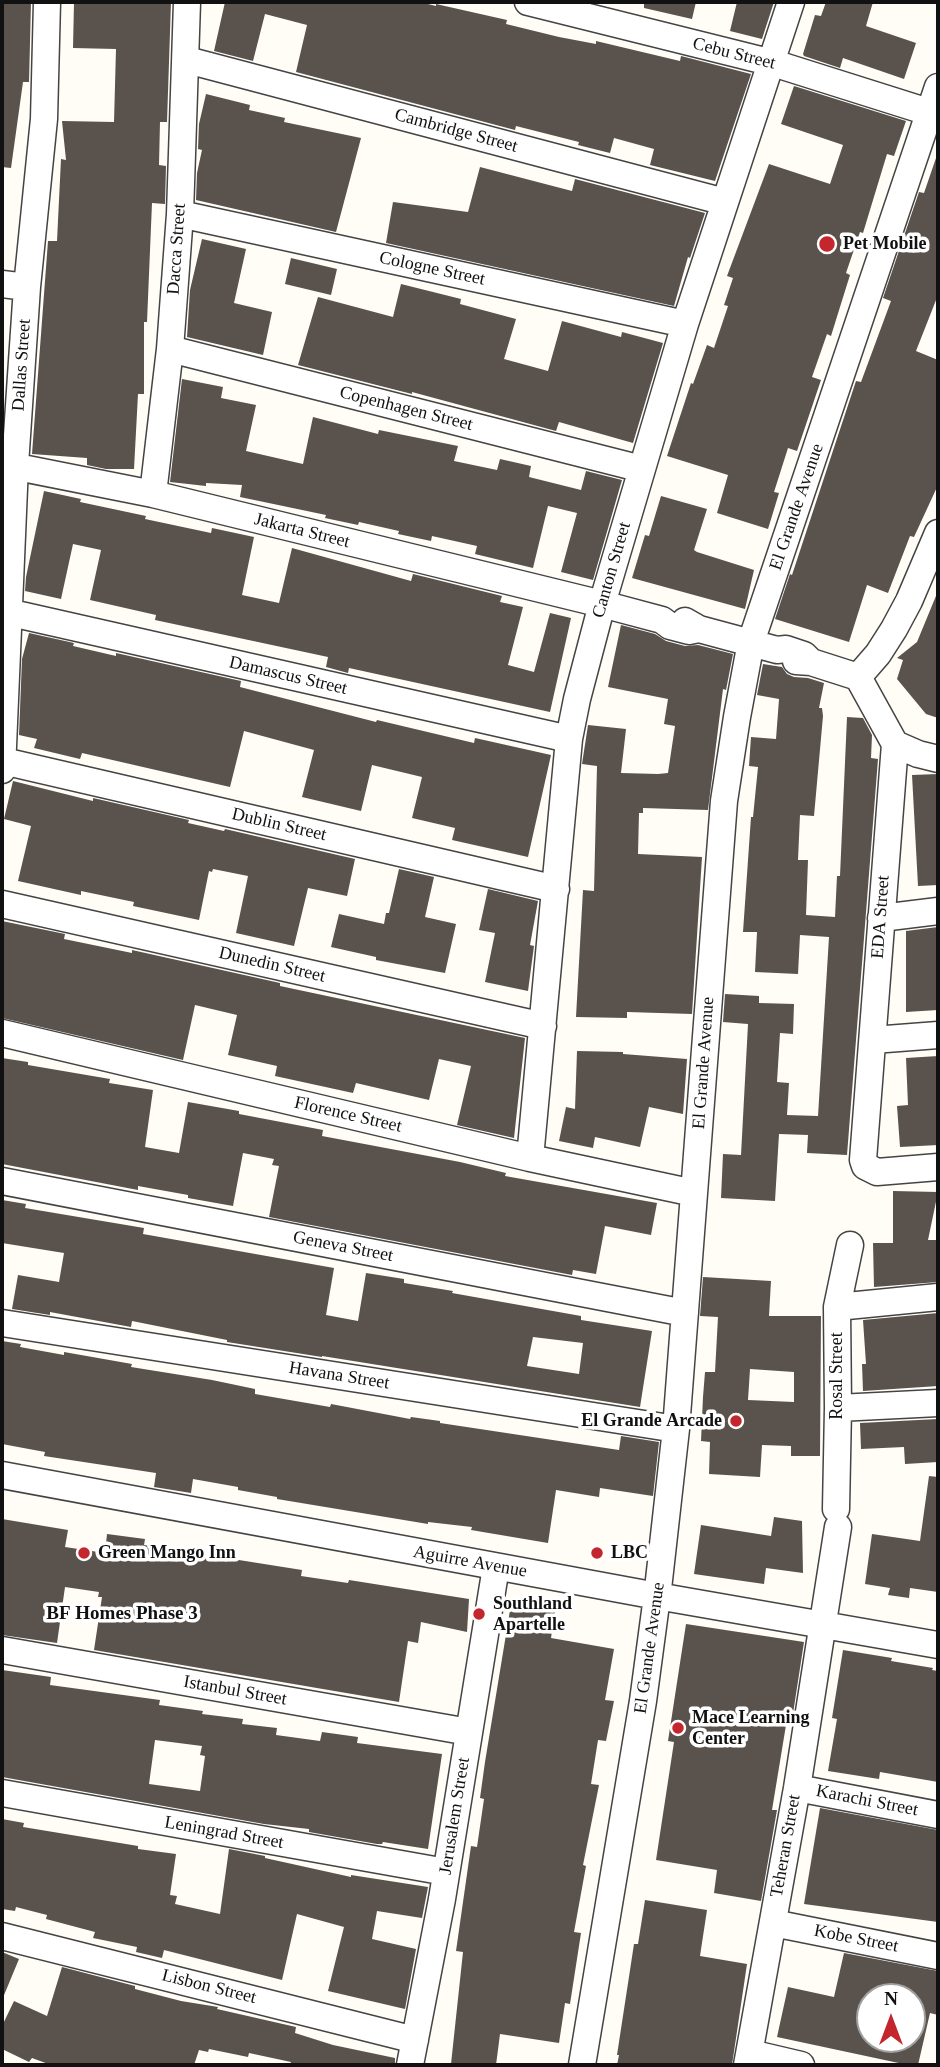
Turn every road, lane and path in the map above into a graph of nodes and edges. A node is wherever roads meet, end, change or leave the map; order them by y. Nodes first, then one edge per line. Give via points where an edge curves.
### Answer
1 (47, 2) edge
2 (187, 2) edge
3 (528, 2) edge
4 (791, 2) edge
5 (187, 60) junction
6 (773, 64) junction
7 (936, 104) edge
8 (725, 202) junction
9 (180, 214) junction
10 (14, 286) edge
11 (685, 324) junction
12 (170, 349) junction
13 (9, 464) edge
14 (642, 469) junction
15 (153, 494) junction
16 (938, 533) edge
17 (602, 604) junction
18 (7, 612) junction
19 (751, 642) junction
20 (858, 677) junction
21 (569, 739) junction
22 (895, 744) junction
23 (938, 760) edge
24 (3, 761) edge
25 (2, 771) edge
26 (555, 889) junction
27 (2, 904) edge
28 (938, 911) edge
29 (881, 918) junction
30 (543, 1026) junction
31 (2, 1033) edge
32 (938, 1035) edge
33 (873, 1040) junction
34 (530, 1158) junction
35 (938, 1167) edge
36 (2, 1181) edge
37 (694, 1193) junction
38 (850, 1245) dead end
39 (938, 1297) edge
40 (837, 1307) junction
41 (685, 1313) junction
42 (2, 1323) edge
43 (938, 1403) edge
44 (838, 1408) junction
45 (676, 1430) junction
46 (2, 1475) edge
47 (496, 1567) junction
48 (657, 1596) junction
49 (822, 1625) junction
50 (938, 1645) edge
51 (2, 1650) edge
52 (469, 1732) junction
53 (797, 1788) junction
54 (2, 1793) edge
55 (938, 1815) edge
56 (446, 1872) junction
57 (773, 1923) junction
58 (2, 1936) edge
59 (938, 1956) edge
60 (412, 2053) edge
61 (748, 2059) edge
62 (582, 2065) edge
63 (802, 2065) edge

1 - 10 street, Dallas Street via 44,119
2 - 5 street, Dacca Street
3 - 6 street, Cebu Street
4 - 6 street, Canton Street
5 - 8 street, Cambridge Street
5 - 9 street, Dacca Street
6 - 7 street, Cebu Street
6 - 8 street, Canton Street
7 - 19 street, El Grande Avenue
8 - 11 street, Canton Street
9 - 11 street, Cologne Street
9 - 12 street, Dacca Street
10 - 13 street, Dallas Street
11 - 14 street, Canton Street
12 - 14 street, Copenhagen Street
12 - 15 street, Dacca Street
13 - 15 street, Jakarta Street
13 - 18 street, Dallas Street
14 - 17 street, Canton Street
15 - 17 street, Jakarta Street
16 - 20 street via 894,629
17 - 19 street, Jakarta Street via 662,620 672,618
17 - 21 street, Canton Street
18 - 21 street, Damascus Street
18 - 24 street, Dallas Street
19 - 20 street, Jakarta Street via 801,663
19 - 37 street, El Grande Avenue via 724,801
20 - 22 street
21 - 26 street, Canton Street
22 - 23 street
22 - 29 street, EDA Street
24 - 25 street, Dallas Street
24 - 26 street, Dublin Street
26 - 30 street, Canton Street
27 - 30 street, Dunedin Street
28 - 29 street
29 - 33 street, EDA Street
30 - 34 street, Canton Street
31 - 34 street, Florence Street
32 - 33 street
33 - 35 street, EDA Street via 865,1166 877,1172
34 - 37 street, Florence Street
36 - 41 street, Geneva Street
37 - 41 street, El Grande Avenue
38 - 40 street, Rosal Street
39 - 40 street
40 - 44 street, Rosal Street
41 - 45 street, El Grande Avenue
42 - 45 street, Havana Street
43 - 44 street
44 - 49 street, Rosal Street via 837,1518
45 - 48 street, El Grande Avenue
46 - 47 street, Aguirre Avenue
47 - 48 street, Aguirre Avenue
47 - 52 street, Jerusalem Street
48 - 49 street, Aguirre Avenue
48 - 62 street, El Grande Avenue
49 - 50 street, Aguirre Avenue
49 - 53 street, Teheran Street
51 - 52 street, Istanbul Street
52 - 56 street, Jerusalem Street
53 - 55 street, Karachi Street
53 - 57 street, Teheran Street
54 - 56 street, Leningrad Street
56 - 60 street, Jerusalem Street
57 - 59 street, Kobe Street
57 - 61 street, Teheran Street
58 - 60 street, Lisbon Street
61 - 63 street

